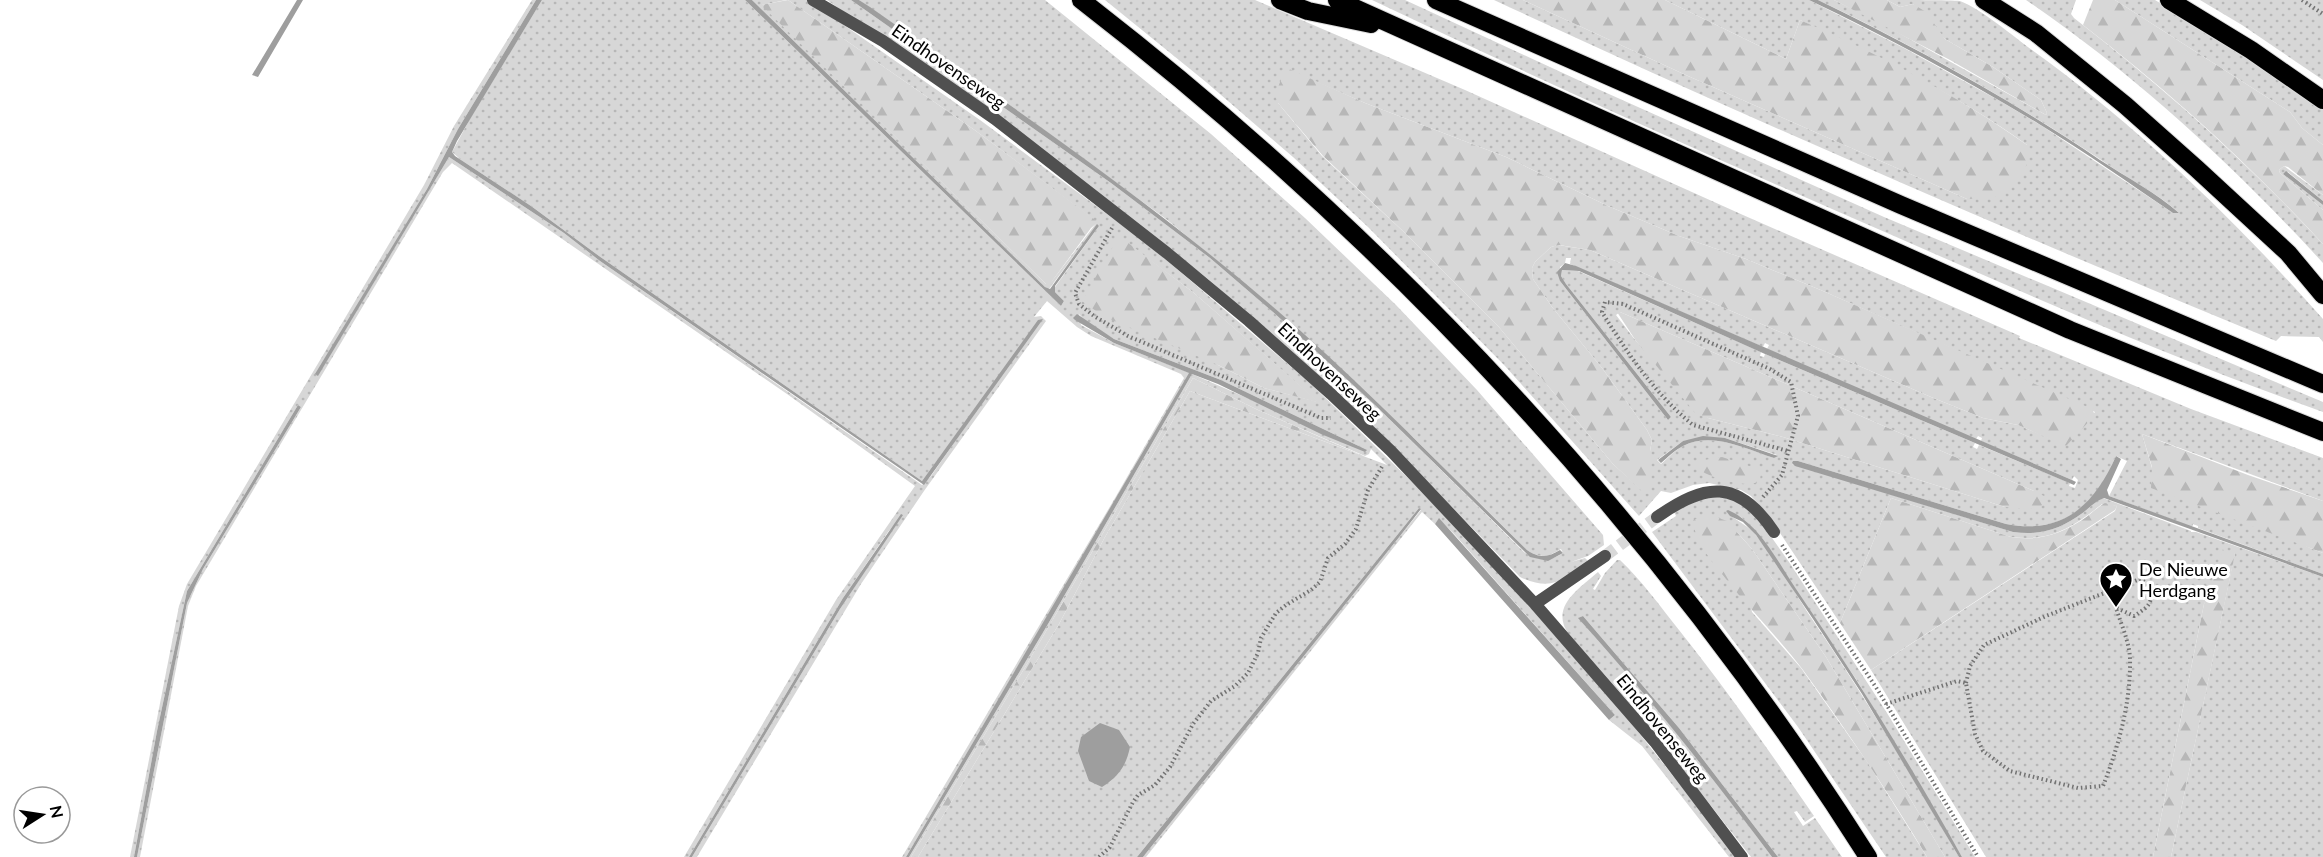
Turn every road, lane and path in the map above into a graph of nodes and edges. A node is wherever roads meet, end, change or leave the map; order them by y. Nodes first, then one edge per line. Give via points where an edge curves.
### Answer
1 (813, 0) edge
2 (1081, 0) edge
3 (1280, 0) edge
4 (1337, 0) edge
5 (1436, 0) edge
6 (1984, 0) edge
7 (2169, 0) edge
8 (2302, 0) edge
9 (2323, 14) edge
10 (1395, 28) junction
11 (2323, 100) edge
12 (1119, 216) junction
13 (2323, 295) edge
14 (2320, 383) edge
15 (1353, 417) junction
16 (2323, 432) edge
17 (1391, 451) junction
18 (1788, 451) junction
19 (1753, 505) junction
20 (1657, 516) tunnel mouth
21 (1773, 532) joint
22 (1605, 556) tunnel mouth
23 (1535, 604) junction
24 (1966, 683) junction
25 (1886, 704) junction
26 (1099, 857) edge
27 (1742, 857) edge
28 (1868, 857) edge
29 (1978, 857) edge

1 - 12 street, Eindhovenseweg via 883,41 995,119
2 - 28 highway via 1272,157 1370,248 1525,408 1632,532 1715,638 1834,803
3 - 10 highway via 1324,15
4 - 10 highway
5 - 14 highway via 1891,201
6 - 13 highway via 2036,33 2124,105 2288,253
7 - 11 highway via 2252,50
8 - 9 path
10 - 16 highway via 2070,330
12 - 15 street, Eindhovenseweg via 1249,321
12 - 15 path via 1075,293 1080,304 1128,336 1321,418
15 - 17 street, Eindhovenseweg
17 - 23 street, Eindhovenseweg
17 - 26 path via 1368,490 1356,530 1328,558 1320,582 1276,613 1261,638 1248,673 1211,701 1170,767 1132,802 1110,847
18 - 18 path via 1798,416 1791,382 1623,304 1605,302 1602,312 1634,361 1688,421
18 - 19 path via 1782,475
19 - 20 street via 1735,494 1707,491 1680,500
19 - 21 street
21 - 25 path
22 - 23 street
23 - 27 street, Eindhovenseweg via 1656,742
24 - 24 path via 1970,666 1984,645 2115,588 2140,579 2149,585 2149,606 2134,616 2116,608 2130,656 2128,686 2118,747 2103,786 2078,788 2010,771 1983,751 1975,735
24 - 25 path via 1957,681
25 - 29 path

